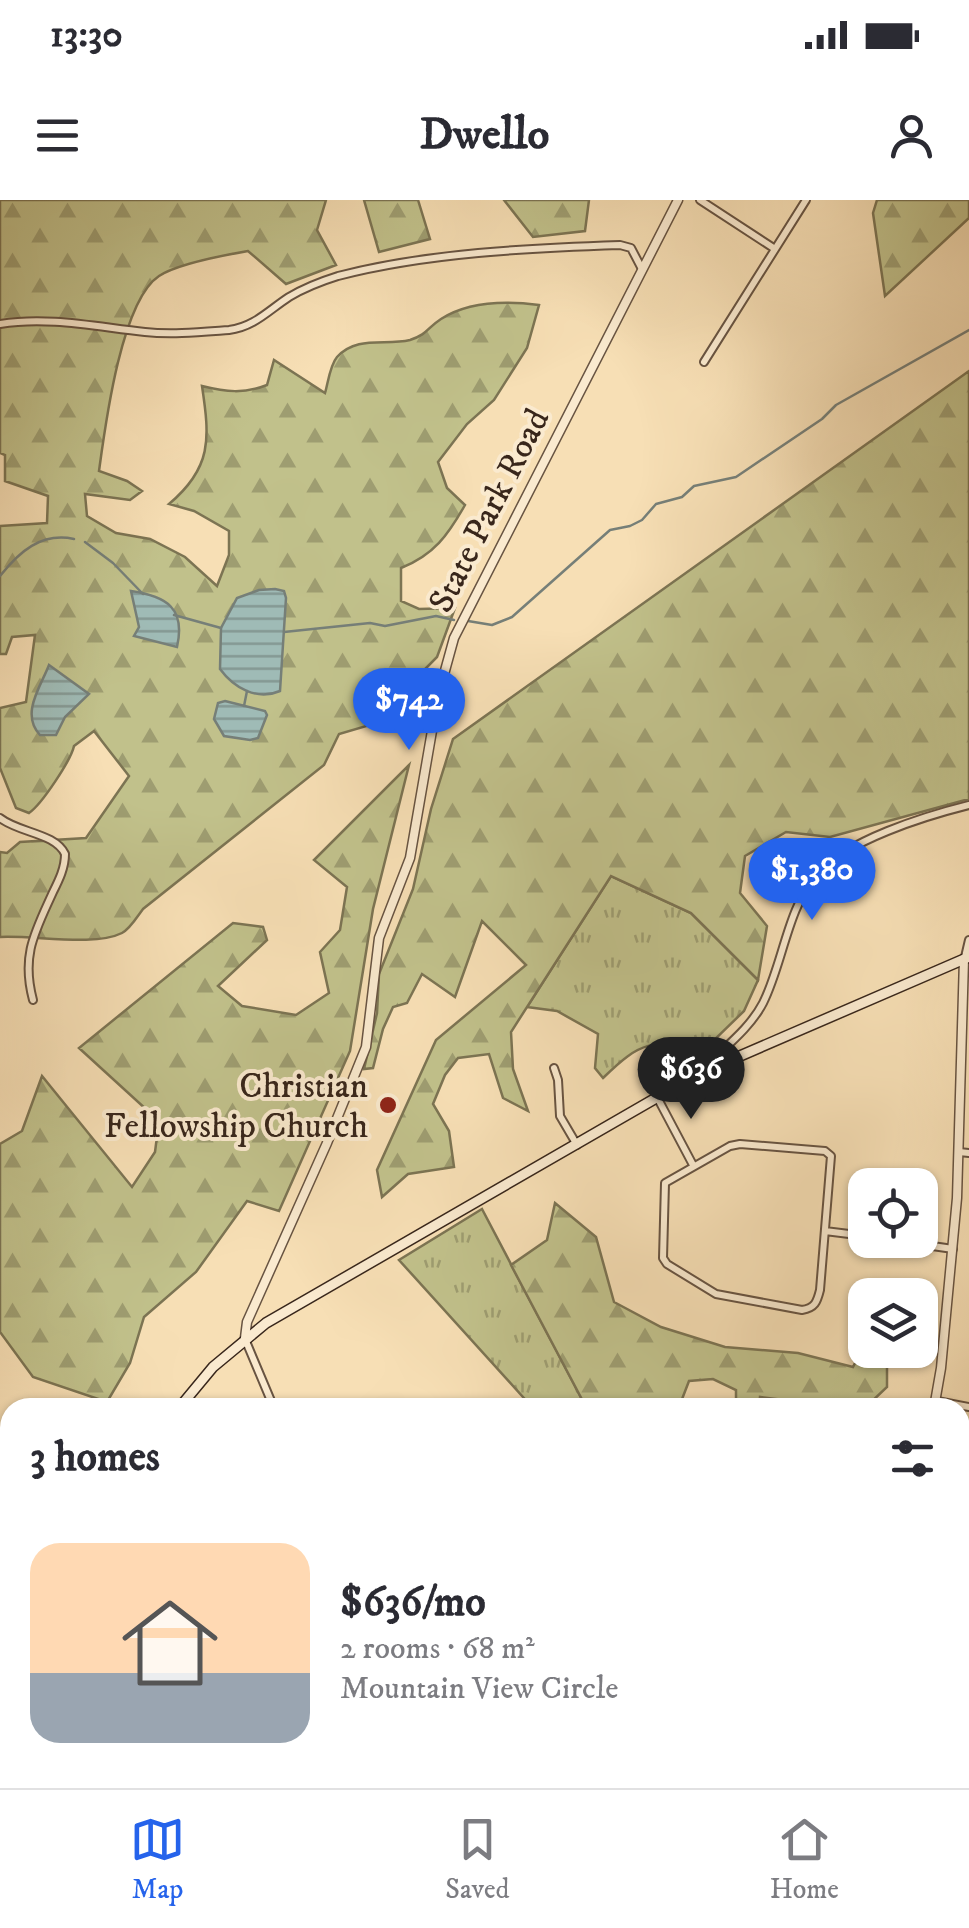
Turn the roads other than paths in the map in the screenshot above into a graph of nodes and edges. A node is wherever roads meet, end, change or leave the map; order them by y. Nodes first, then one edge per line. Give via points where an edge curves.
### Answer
1 (678, 200) edge
2 (700, 200) edge
3 (806, 200) edge
4 (775, 249) junction
5 (642, 269) junction
6 (0, 324) edge
7 (704, 362) dead end
8 (969, 805) edge
9 (0, 818) edge
10 (969, 940) edge
11 (967, 958) edge
12 (33, 1000) dead end
13 (965, 1013) edge
14 (554, 1068) dead end
15 (696, 1075) junction
16 (657, 1098) junction
17 (577, 1146) junction
18 (964, 1152) edge
19 (693, 1165) junction
20 (825, 1230) junction
21 (848, 1233) edge
22 (938, 1247) edge
23 (953, 1249) junction
24 (245, 1338) junction
25 (187, 1398) edge
26 (270, 1398) edge
27 (936, 1398) edge

1 - 5 street, State Park Road
2 - 4 street
3 - 4 street
4 - 7 street
5 - 6 street via 632,248 620,245 494,254 337,277 231,330 150,333
5 - 24 street, State Park Road via 454,638 410,858 379,938 366,1047
8 - 15 street via 907,823 825,867 798,907 757,1013
9 - 12 street via 56,842 66,854 30,944
10 - 11 street
11 - 13 street
11 - 15 main road
13 - 18 street
14 - 17 street via 560,1116
15 - 16 main road
16 - 17 main road
16 - 19 street
17 - 24 main road
18 - 23 street
19 - 20 street via 737,1144 828,1152
19 - 20 street via 664,1185 662,1255 710,1291 812,1307 820,1290
20 - 21 street
22 - 23 street
23 - 27 street
24 - 25 main road, State Park Road
24 - 26 street

